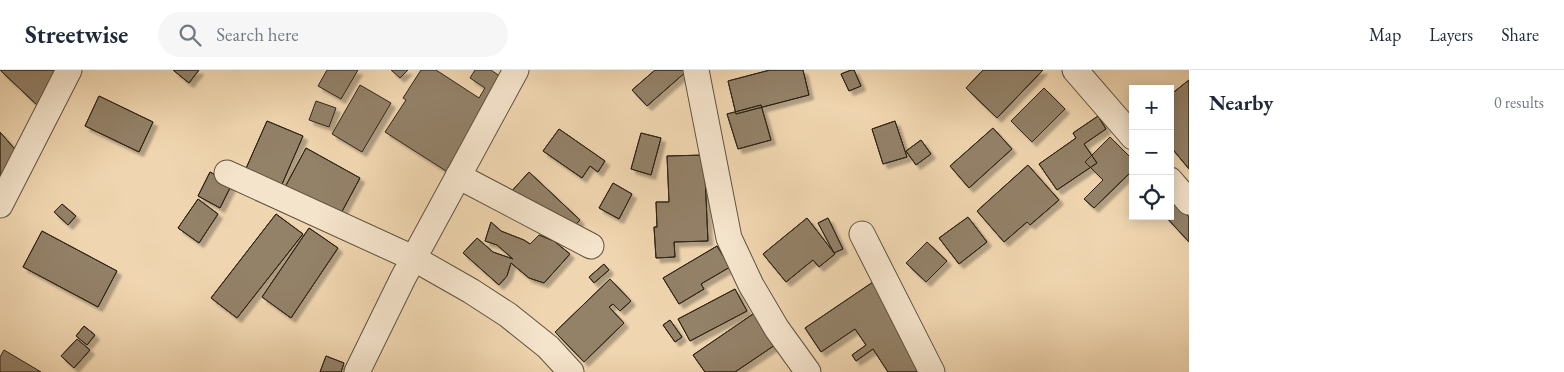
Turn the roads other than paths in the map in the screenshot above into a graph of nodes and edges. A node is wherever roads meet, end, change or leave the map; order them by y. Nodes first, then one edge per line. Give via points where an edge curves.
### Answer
1 (69, 70) edge
2 (516, 70) edge
3 (696, 70) edge
4 (1075, 70) edge
5 (1129, 132) edge
6 (227, 173) dead end
7 (458, 176) junction
8 (1174, 185) edge
9 (1189, 202) edge
10 (0, 205) edge
11 (862, 234) dead end
12 (591, 246) dead end
13 (413, 258) junction
14 (357, 372) edge
15 (571, 372) edge
16 (808, 372) edge
17 (932, 372) edge

1 - 10 street
2 - 7 street
3 - 16 street via 729,238 759,300
4 - 5 street
6 - 13 street
7 - 12 street
7 - 13 street
8 - 9 street
11 - 17 street
13 - 14 street
13 - 15 street via 508,315 548,347

